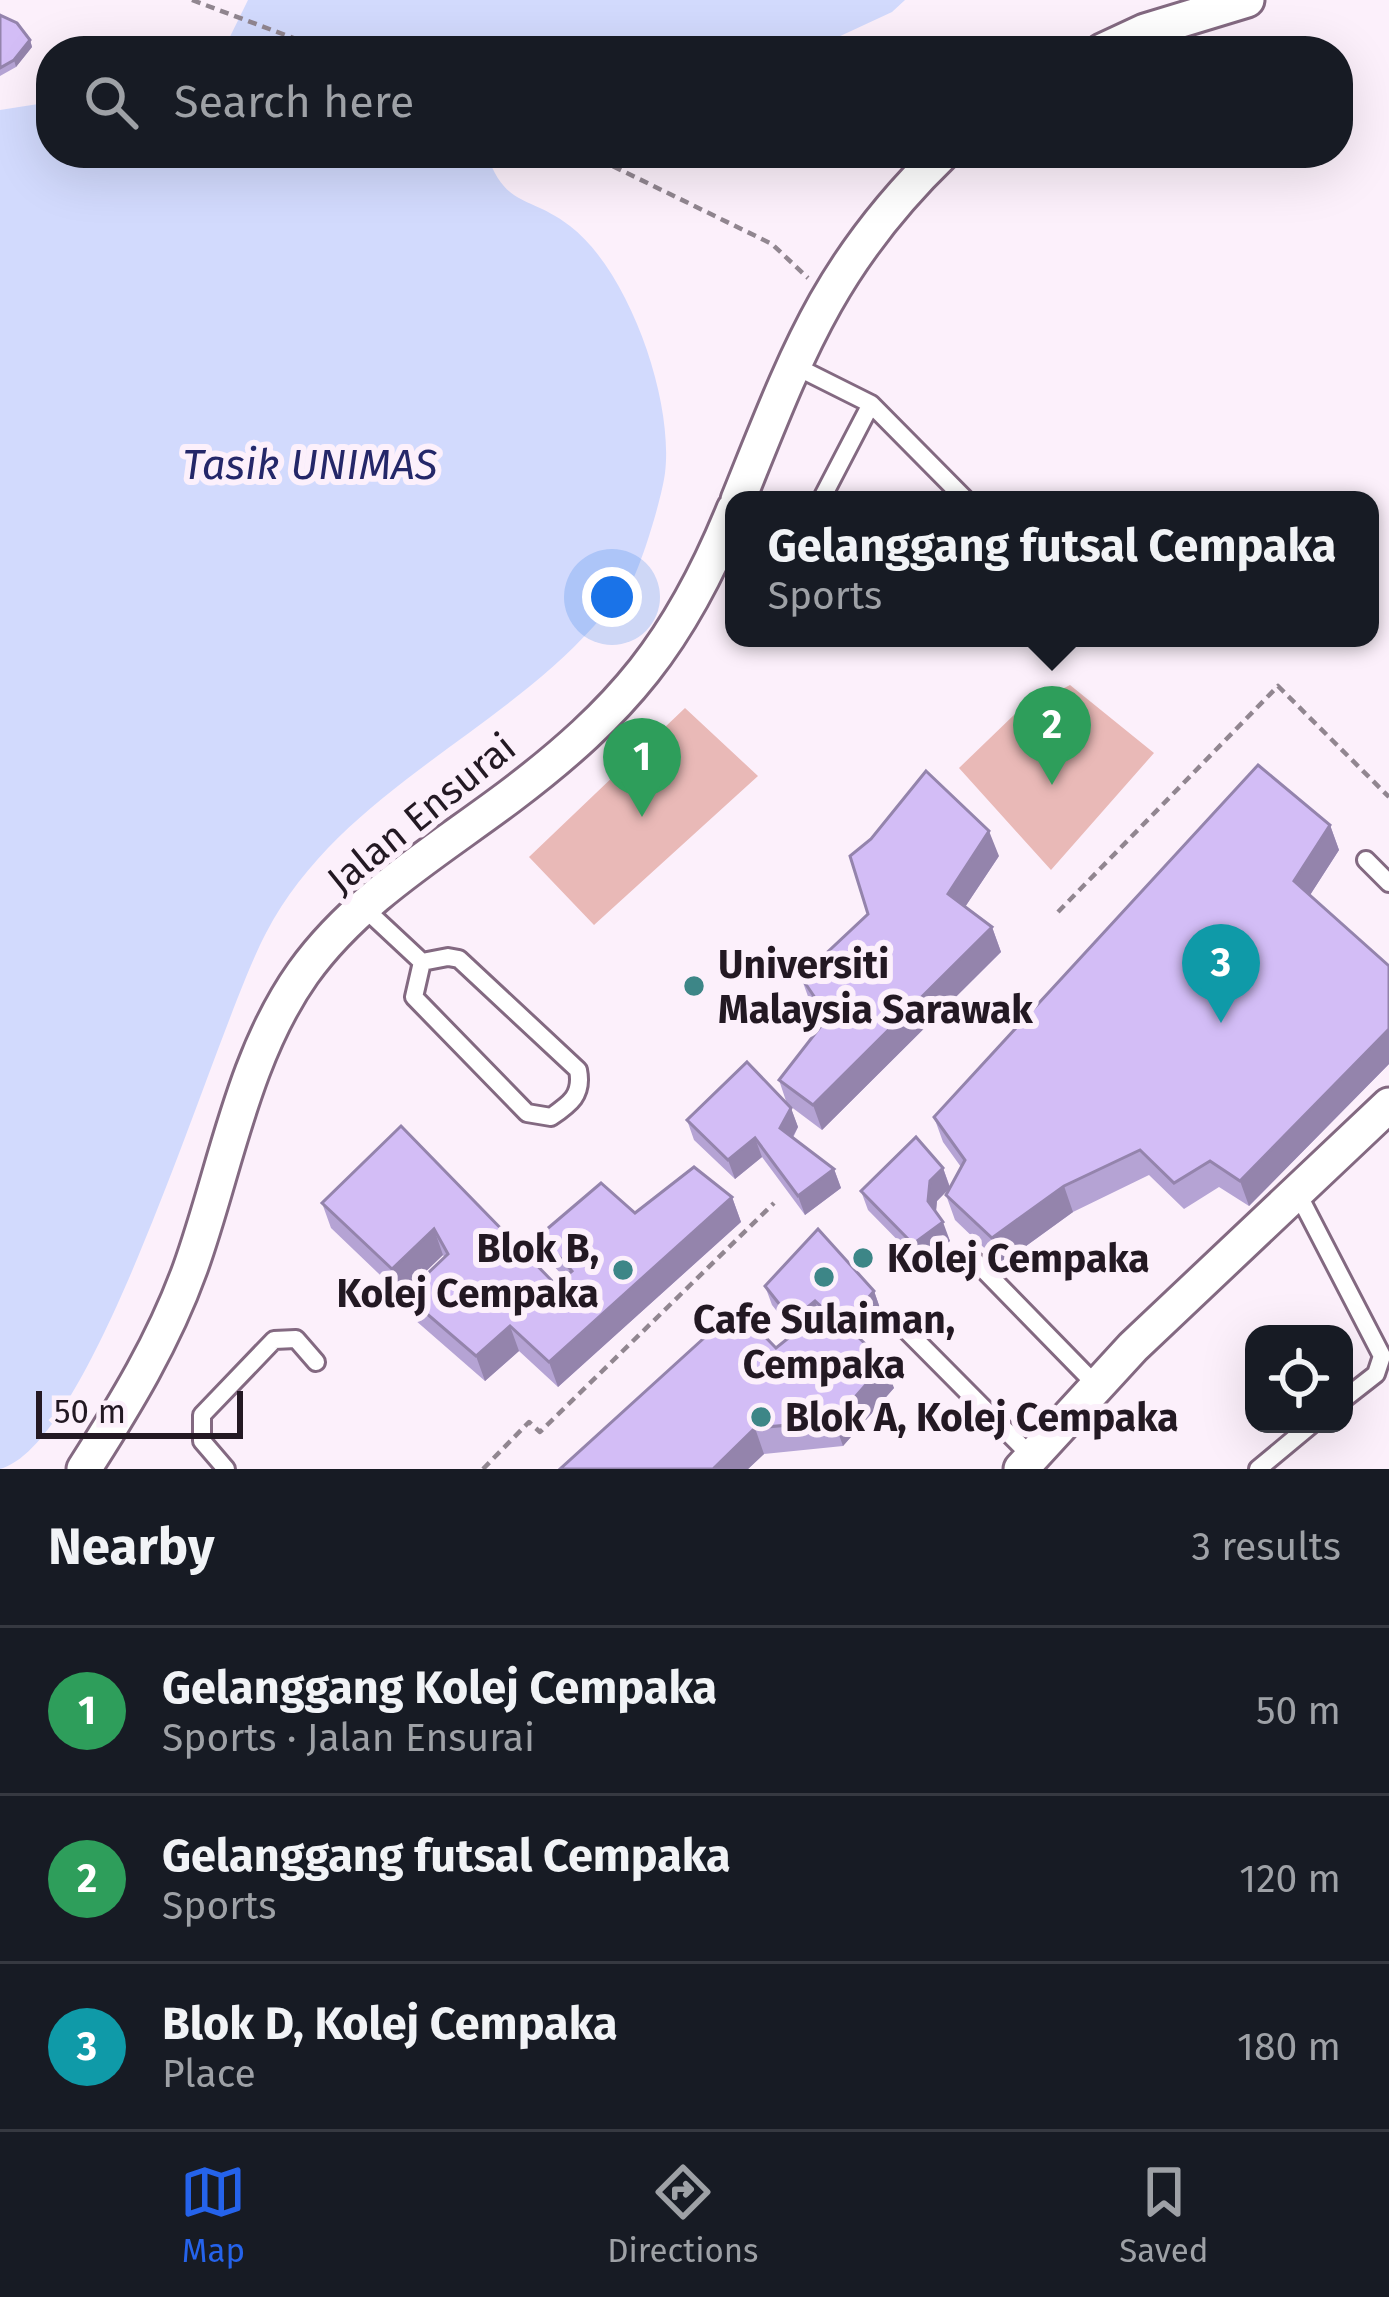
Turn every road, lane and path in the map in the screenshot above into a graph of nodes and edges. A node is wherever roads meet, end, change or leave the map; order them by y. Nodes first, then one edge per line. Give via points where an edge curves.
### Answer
1 (192, 0) edge
2 (1247, 0) edge
3 (288, 36) edge
4 (1134, 36) edge
5 (617, 168) edge
6 (929, 168) edge
7 (826, 294) junction
8 (793, 365) junction
9 (871, 404) junction
10 (742, 491) edge
11 (826, 491) edge
12 (957, 491) edge
13 (725, 531) edge
14 (1389, 797) edge
15 (1366, 860) dead end
16 (1389, 883) edge
17 (363, 907) junction
18 (1058, 912) dead end
19 (422, 962) junction
20 (1389, 1105) edge
21 (1296, 1189) junction
22 (774, 1204) dead end
23 (976, 1262) dead end
24 (900, 1324) dead end
25 (316, 1362) dead end
26 (1097, 1386) junction
27 (1353, 1392) edge
28 (1301, 1433) edge
29 (1026, 1463) edge
30 (84, 1469) edge
31 (226, 1469) edge
32 (483, 1469) edge
33 (1258, 1469) edge

1 - 3 path
2 - 4 street
5 - 7 path via 772,244
6 - 7 street via 861,241
7 - 8 street
8 - 9 lane
8 - 10 street
9 - 11 lane
9 - 12 lane
13 - 17 street, Jalan Ensurai via 700,591 649,668 586,734
14 - 18 path via 1278,686
15 - 16 lane
17 - 19 lane
17 - 30 street, Jalan Ensurai via 303,972 269,1030 164,1332
19 - 19 lane via 460,958 578,1070 574,1101 551,1117 527,1113 415,997
20 - 21 street
21 - 26 street
21 - 27 lane via 1382,1356 1376,1374
22 - 32 path via 540,1432 529,1422
23 - 26 lane
24 - 29 lane
25 - 31 lane via 296,1339 274,1340 202,1415 202,1441
26 - 29 street
28 - 33 lane

